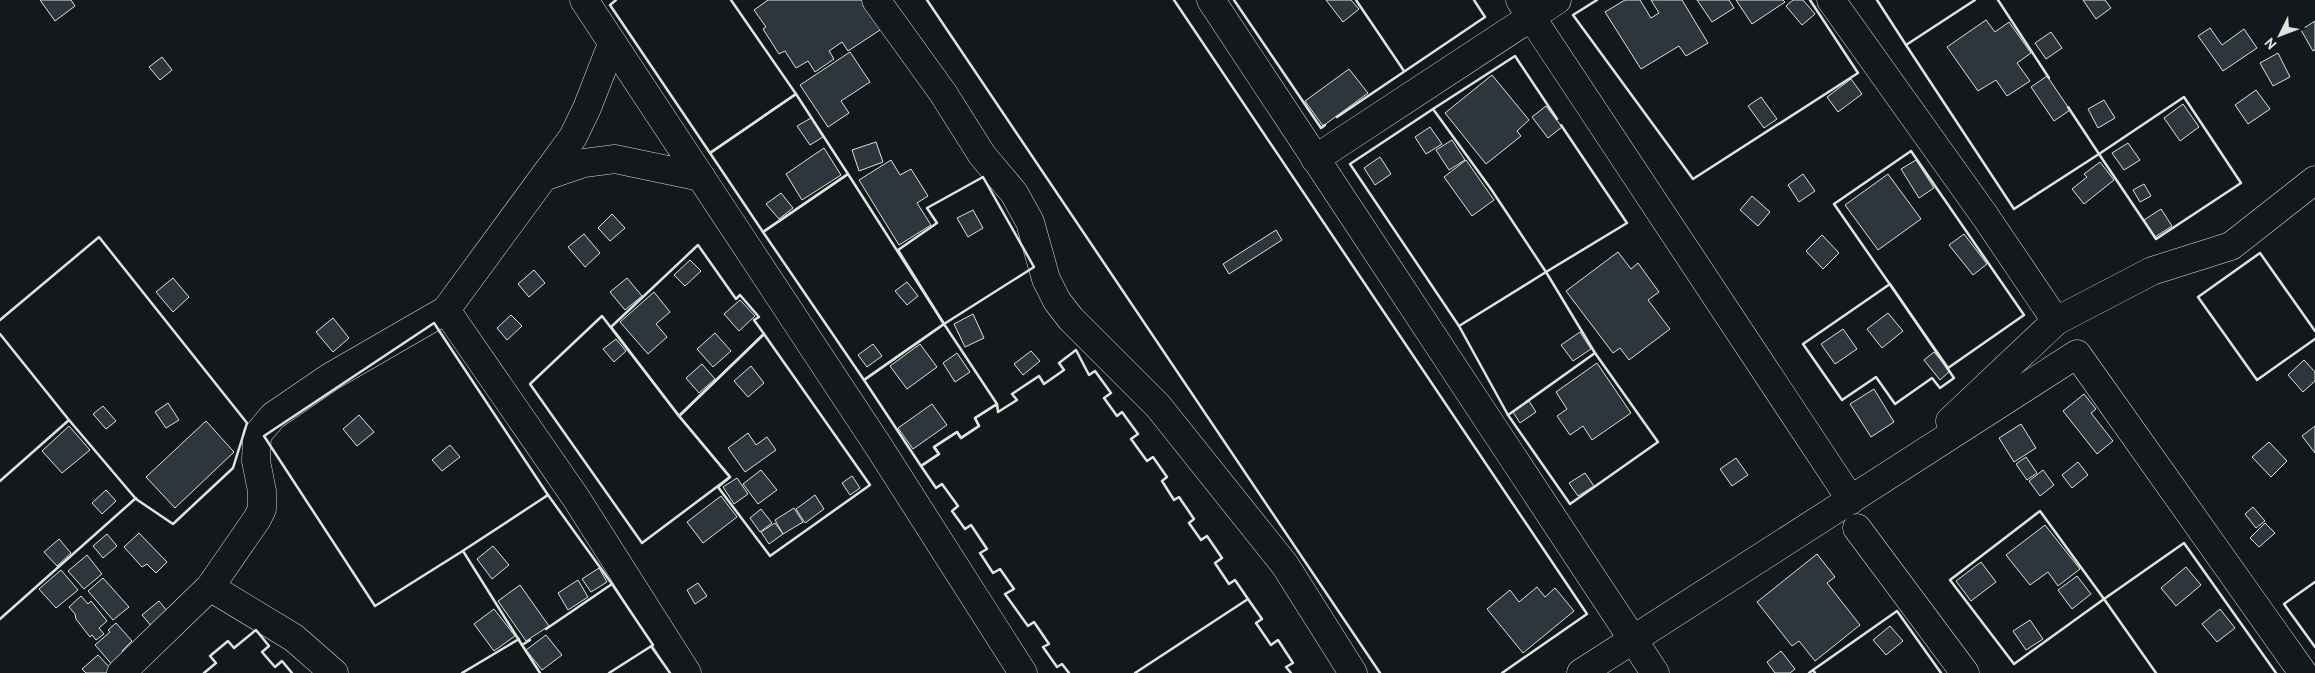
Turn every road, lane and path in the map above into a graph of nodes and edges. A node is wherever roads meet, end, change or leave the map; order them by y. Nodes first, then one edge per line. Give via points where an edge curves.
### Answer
1 (584, 0) edge
2 (876, 0) edge
3 (1211, 0) edge
4 (1557, 0) edge
5 (1830, 0) edge
6 (1526, 8) edge
7 (612, 44) junction
8 (1315, 160) junction
9 (546, 176) junction
10 (700, 177) junction
11 (2315, 180) edge
12 (446, 310) junction
13 (2056, 321) junction
14 (1851, 500) junction
15 (1857, 528) dead end
16 (210, 587) junction
17 (1632, 640) junction
18 (121, 673) edge
19 (334, 673) edge
20 (687, 673) edge
21 (1023, 673) edge
22 (1354, 673) edge
23 (1581, 673) edge
24 (1655, 673) edge
25 (1965, 673) edge
26 (2303, 673) edge

1 - 7 street
2 - 22 street via 943,93 982,155 1014,193 1030,222 1046,279 1058,301 1071,319 1158,406 1267,542
3 - 8 street
4 - 6 street
5 - 13 street via 1986,216
6 - 8 street
6 - 14 street
7 - 9 street via 573,137
7 - 10 street
8 - 17 street
9 - 10 street via 584,163 615,159
9 - 12 street
10 - 21 street via 879,447
11 - 13 street via 2231,246 2152,270
12 - 16 street via 330,377 273,416 257,435 256,461 262,509
12 - 20 street via 576,498
13 - 14 street via 1935,435
14 - 17 street via 1757,538
15 - 25 street
16 - 18 street
16 - 19 street via 294,638
17 - 23 street
17 - 24 street
17 - 26 street via 2077,354

